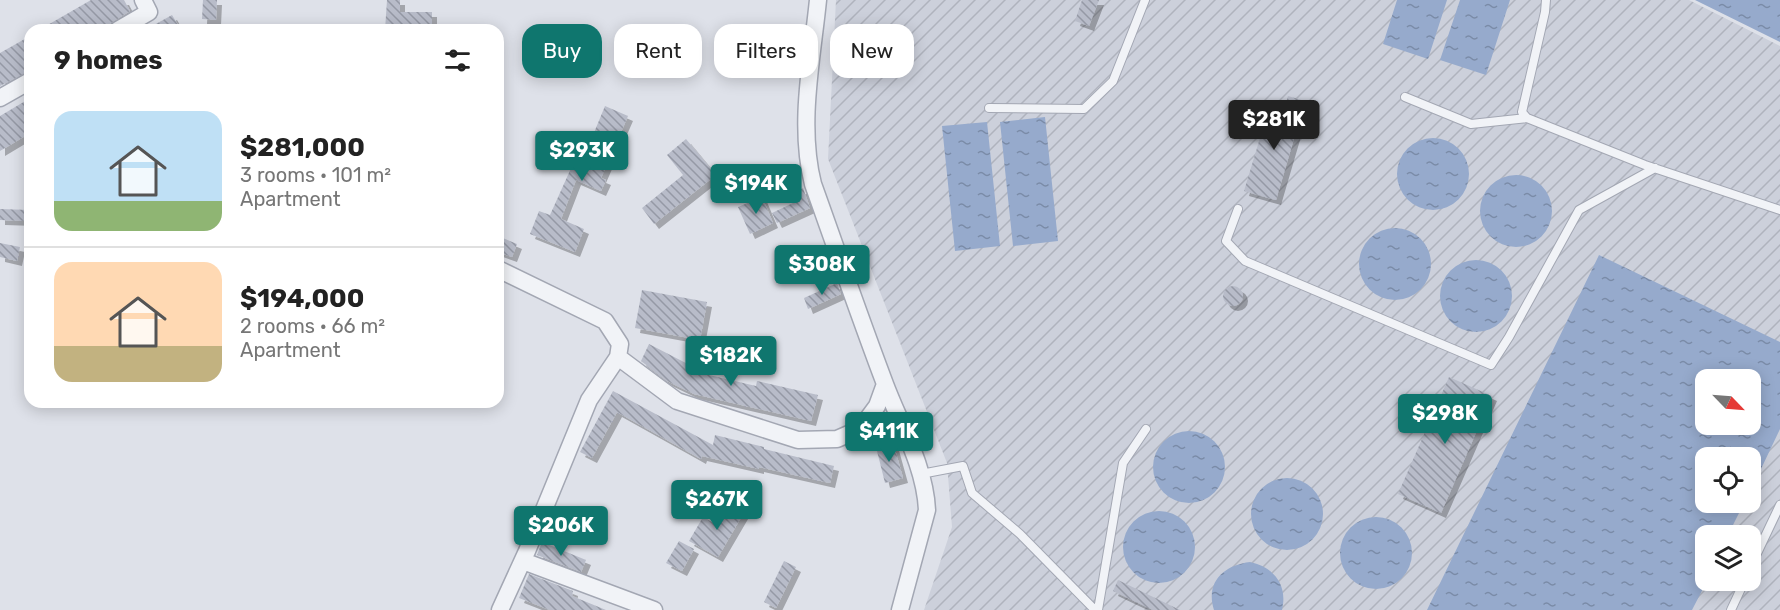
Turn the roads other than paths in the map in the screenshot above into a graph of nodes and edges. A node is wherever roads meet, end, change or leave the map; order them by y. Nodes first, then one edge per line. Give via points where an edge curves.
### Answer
1 (143, 0) edge
2 (818, 0) edge
3 (1145, 0) edge
4 (1546, 0) edge
5 (128, 24) edge
6 (24, 84) edge
7 (1406, 97) dead end
8 (0, 98) edge
9 (988, 108) dead end
10 (1527, 118) junction
11 (1655, 168) junction
12 (1238, 209) dead end
13 (1780, 210) edge
14 (504, 271) edge
15 (618, 357) junction
16 (885, 384) junction
17 (1146, 429) dead end
18 (921, 474) junction
19 (1780, 505) edge
20 (1761, 545) edge
21 (523, 561) junction
22 (1740, 591) edge
23 (500, 610) edge
24 (654, 610) edge
25 (900, 610) edge
26 (1096, 610) edge
27 (1731, 610) edge

1 - 5 street via 149,12
2 - 16 street via 807,110 808,164
3 - 9 lane via 1113,81 1084,109
4 - 10 lane via 1522,112
6 - 8 street
7 - 10 lane via 1471,124
10 - 11 lane
11 - 12 lane via 1580,210 1491,365 1245,261 1226,241
11 - 13 lane
14 - 15 street via 605,321 620,344
15 - 16 street via 677,402 798,440 837,440 860,429 877,406
15 - 21 street via 589,400
16 - 18 street
17 - 26 lane via 1123,463
18 - 25 street via 927,510
18 - 26 lane via 963,466 972,493 1020,534
19 - 20 lane
21 - 23 street
21 - 24 street
22 - 27 lane

